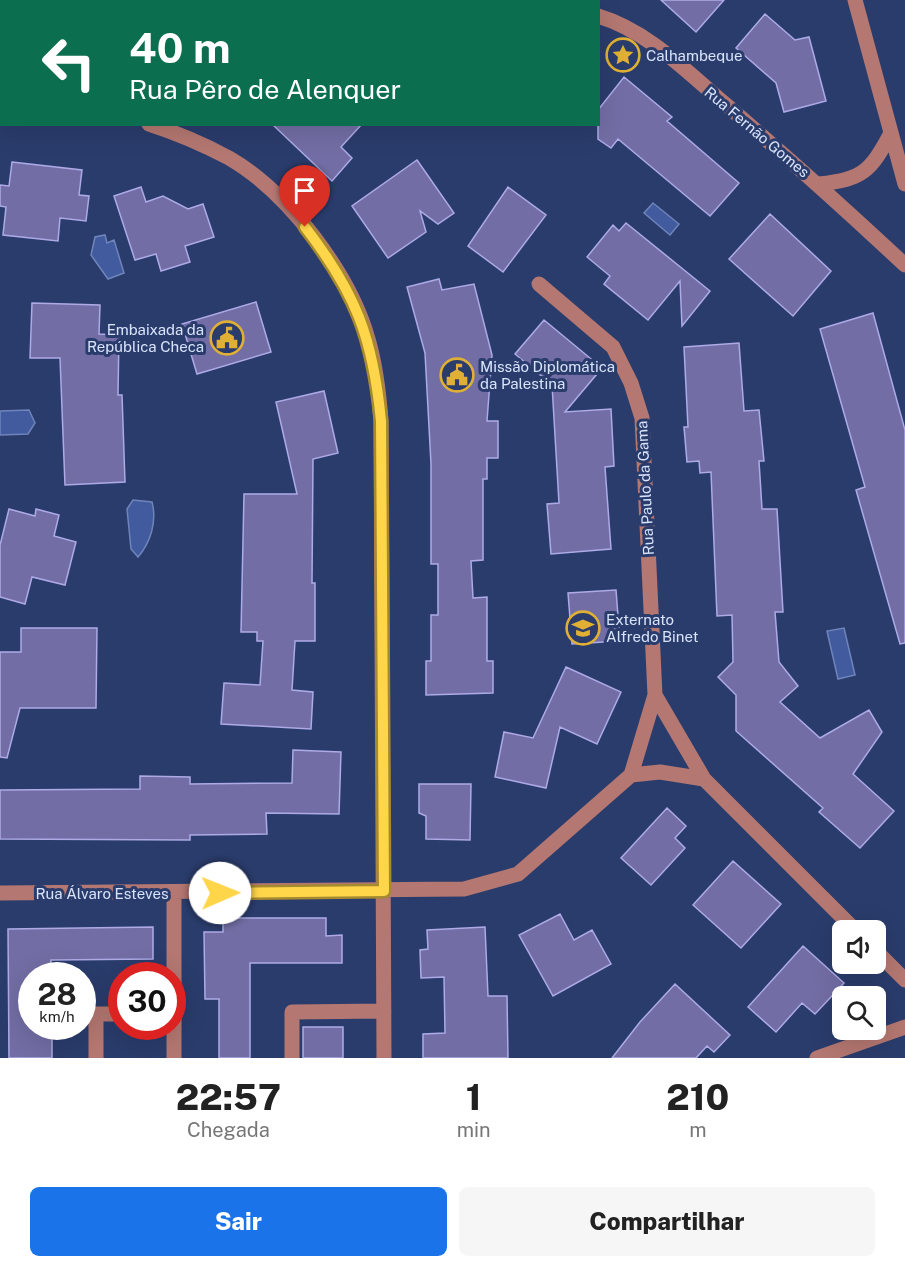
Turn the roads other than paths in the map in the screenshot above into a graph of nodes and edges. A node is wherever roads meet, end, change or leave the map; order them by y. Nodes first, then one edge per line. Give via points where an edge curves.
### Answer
1 (855, 0) edge
2 (600, 17) edge
3 (155, 126) edge
4 (891, 133) junction
5 (819, 184) junction
6 (905, 184) edge
7 (905, 265) edge
8 (539, 284) dead end
9 (655, 695) junction
10 (631, 775) junction
11 (705, 779) junction
12 (384, 891) junction
13 (0, 893) edge
14 (174, 893) junction
15 (845, 920) edge
16 (886, 961) edge
17 (173, 962) edge
18 (905, 980) edge
19 (384, 1011) junction
20 (108, 1014) edge
21 (905, 1027) edge
22 (174, 1040) edge
23 (96, 1058) edge
24 (174, 1058) edge
25 (292, 1058) edge
26 (384, 1058) edge
27 (817, 1058) edge

1 - 4 street
2 - 5 street, Rua Fernão Gomes via 655,45
3 - 12 street via 231,159 275,194 334,264 368,338 378,382 381,421
4 - 5 street via 875,163 850,181
4 - 6 street
5 - 7 street, Rua Fernão Gomes
8 - 9 street, Rua Paulo da Gama via 612,347 631,383 642,418
9 - 10 street, Rua Paulo da Gama
9 - 11 street, Rua Paulo da Gama
10 - 11 street via 660,772
10 - 12 street, Rua Álvaro Esteves via 518,874 464,889
11 - 15 street, Rua Paulo da Gama
12 - 14 street, Rua Álvaro Esteves
12 - 19 street
13 - 14 street, Rua Álvaro Esteves
14 - 17 street
16 - 18 street
19 - 25 street via 292,1012
19 - 26 street
20 - 23 street via 96,1014
21 - 27 street
22 - 24 street

